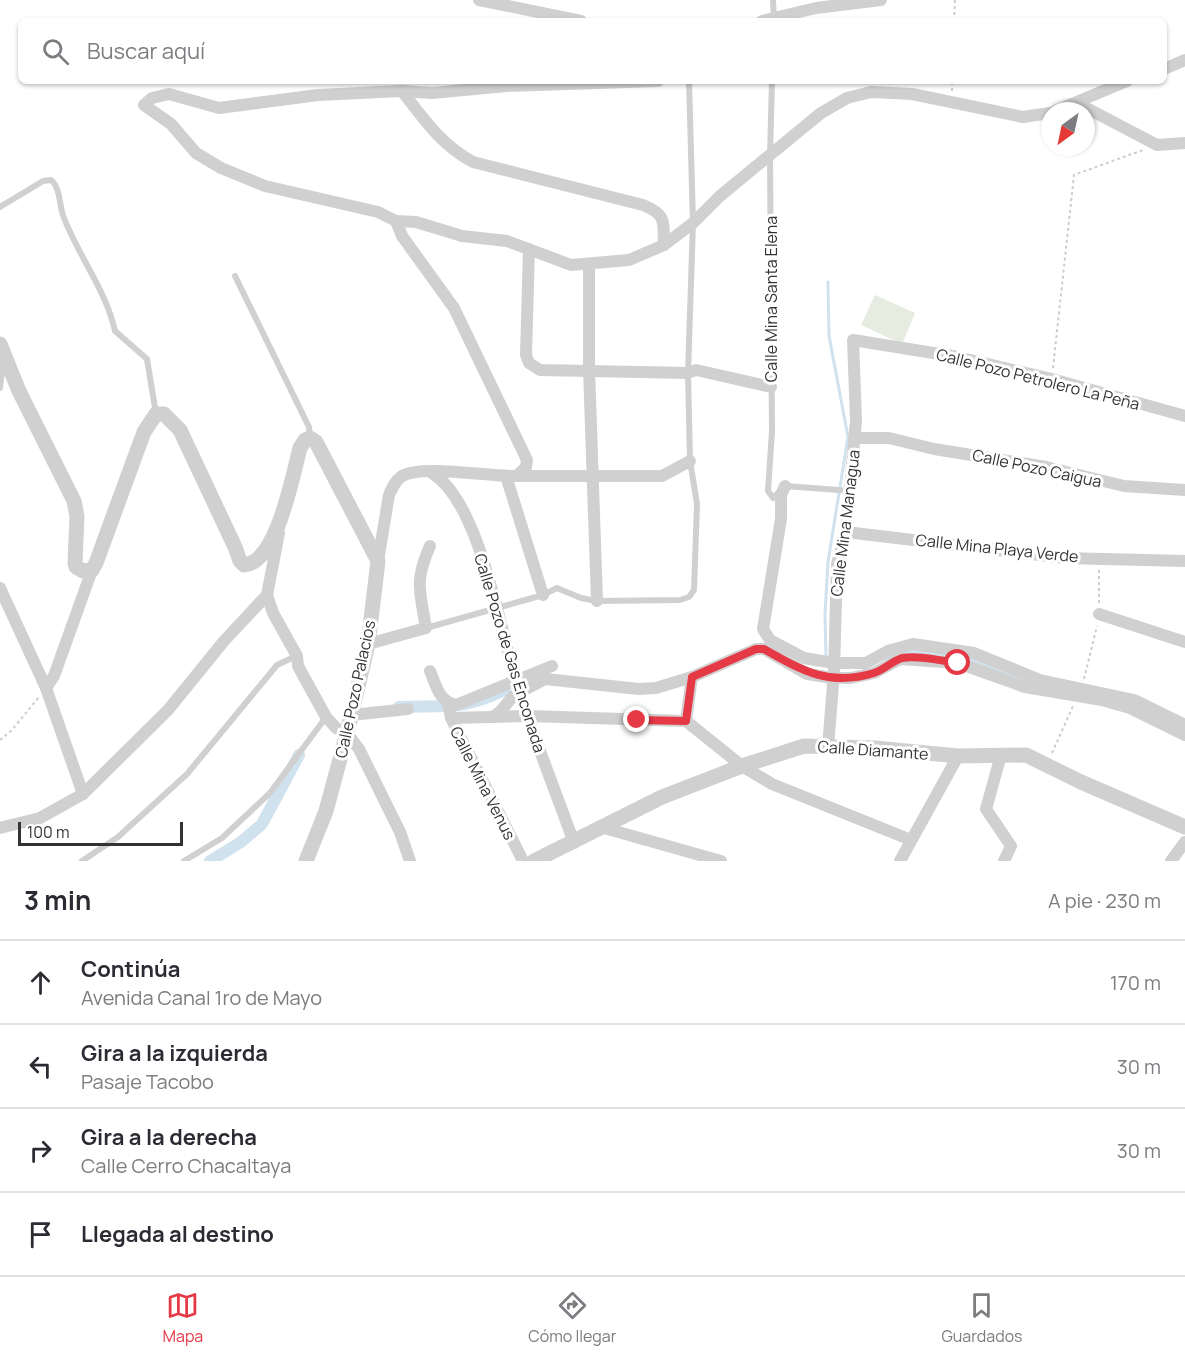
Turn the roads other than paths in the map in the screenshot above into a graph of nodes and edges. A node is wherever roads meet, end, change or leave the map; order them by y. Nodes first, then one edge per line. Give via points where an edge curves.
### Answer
1 (479, 0) edge
2 (773, 0) edge
3 (882, 0) edge
4 (566, 18) edge
5 (770, 18) edge
6 (778, 18) edge
7 (1185, 60) edge
8 (1167, 68) edge
9 (567, 84) edge
10 (689, 84) edge
11 (772, 84) edge
12 (1120, 84) edge
13 (402, 92) junction
14 (1079, 102) edge
15 (1095, 112) edge
16 (1041, 114) edge
17 (1185, 143) edge
18 (770, 156) junction
19 (0, 207) edge
20 (396, 221) junction
21 (693, 223) junction
22 (664, 244) junction
23 (529, 249) junction
24 (589, 265) junction
25 (235, 276) dead end
26 (856, 339) joint
27 (2, 349) edge
28 (589, 369) junction
29 (688, 373) junction
30 (771, 387) junction
31 (0, 388) edge
32 (156, 414) junction
33 (1185, 417) edge
34 (310, 438) junction
35 (855, 438) junction
36 (690, 461) junction
37 (431, 472) junction
38 (512, 476) junction
39 (592, 476) junction
40 (785, 486) junction
41 (1185, 490) edge
42 (852, 491) junction
43 (282, 517) junction
44 (846, 532) junction
45 (430, 546) dead end
46 (378, 561) junction
47 (1185, 561) edge
48 (92, 570) junction
49 (0, 588) edge
50 (267, 595) junction
51 (543, 595) junction
52 (597, 601) junction
53 (499, 608) junction
54 (1099, 614) road end
55 (426, 628) junction
56 (1185, 642) edge
57 (368, 644) junction
58 (297, 656) junction
59 (834, 663) junction
60 (552, 666) dead end
61 (430, 671) dead end
62 (692, 677) junction
63 (833, 678) junction
64 (518, 686) junction
65 (46, 688) junction
66 (1079, 692) junction
67 (448, 703) junction
68 (408, 709) dead end
69 (351, 715) junction
70 (528, 716) junction
71 (326, 717) junction
72 (493, 717) junction
73 (451, 718) junction
74 (686, 721) junction
75 (1185, 725) edge
76 (347, 733) junction
77 (1185, 735) edge
78 (828, 747) junction
79 (1001, 755) junction
80 (958, 756) junction
81 (742, 766) junction
82 (83, 794) junction
83 (1185, 827) edge
84 (0, 828) edge
85 (604, 828) junction
86 (911, 840) junction
87 (1185, 842) edge
88 (574, 843) junction
89 (82, 861) edge
90 (184, 861) edge
91 (306, 861) edge
92 (410, 861) edge
93 (523, 861) edge
94 (534, 861) edge
95 (721, 861) edge
96 (900, 861) edge
97 (1004, 861) edge
98 (1171, 861) edge

1 - 4 street
2 - 5 lane
3 - 6 street via 816,8
7 - 8 street
9 - 13 street
10 - 21 lane
11 - 18 lane, Calle Mina Santa Elena
12 - 14 street
13 - 20 street via 270,100 219,108 169,94 152,98 144,105 171,124 196,153 221,168 265,186 378,213
13 - 22 street via 441,141 456,153 473,162 657,211 663,219
15 - 17 street via 1157,145
16 - 18 street via 1023,117 912,94 860,93 820,113
18 - 21 street via 720,195
18 - 30 lane, Calle Mina Santa Elena
19 - 32 lane via 43,181 55,183 71,236 111,312 115,331 147,359
20 - 23 street via 416,222 462,236 507,241
20 - 38 street via 402,236 454,308 527,460 526,467
21 - 22 street
21 - 29 lane
22 - 24 street via 629,260
23 - 24 street via 571,265
23 - 28 street via 529,363 540,370
24 - 28 street
25 - 34 lane via 309,427
26 - 33 street, Calle Pozo Petrolero La Peña via 958,357
26 - 35 street, Calle Mina Managua via 851,343
27 - 31 lane
27 - 48 street via 74,501 76,567
28 - 29 street
28 - 39 street
29 - 30 street via 696,370
29 - 36 lane
30 - 40 lane, Calle Mina Santa Elena via 770,497
32 - 43 street via 164,414 180,430 244,565 258,560
32 - 48 street via 144,432
34 - 43 street via 300,447
34 - 46 street via 316,442
35 - 41 street, Calle Pozo Caigua via 889,438 1046,467 1124,486
35 - 42 street, Calle Mina Managua
36 - 39 street, Calle Pozo Palacios via 662,476
36 - 52 lane via 697,504 694,590 680,600
37 - 38 street, Calle Pozo Palacios
37 - 46 street, Calle Pozo Palacios via 408,474 393,485
37 - 53 street, Calle Pozo de Gas Enconada via 446,481 456,495
38 - 39 street, Calle Pozo Palacios
38 - 51 street
39 - 52 street
40 - 42 lane, Calle Mina Santa Elena
40 - 59 street via 763,629 770,640 804,658
42 - 44 street, Calle Mina Managua
43 - 50 street
44 - 47 street, Calle Mina Playa Verde via 1064,558
44 - 59 street, Calle Mina Managua via 837,564
45 - 55 street via 418,579
46 - 57 street, Calle Pozo Palacios
48 - 65 street via 54,676
49 - 65 street
50 - 58 street
50 - 82 street via 168,710
51 - 52 lane via 557,588
51 - 53 lane
53 - 55 lane
53 - 64 street, Calle Pozo de Gas Enconada
54 - 56 street
55 - 57 street
57 - 69 street, Calle Pozo Palacios
58 - 71 street via 298,666
58 - 89 lane via 277,665 187,774 118,837
59 - 63 street, Calle Mina Managua
59 - 66 street via 866,663 913,644 974,653
60 - 64 street
61 - 67 street, Calle Mina Venus
62 - 63 street via 764,649 807,674
62 - 64 street via 639,689 552,678
62 - 74 street
63 - 66 street via 874,673 900,659 913,657 958,663 1025,687
63 - 78 street, Calle Mina Managua
64 - 67 street via 464,704
64 - 70 street, Calle Pozo de Gas Enconada
64 - 72 street
65 - 82 street
66 - 75 street via 1134,700
66 - 77 street via 1130,708
67 - 73 street, Calle Mina Venus
68 - 69 street
69 - 76 street, Calle Pozo Palacios
70 - 72 street
70 - 74 street
70 - 88 street, Calle Pozo de Gas Enconada
71 - 76 street
71 - 90 lane via 270,793 222,838
72 - 73 street
73 - 93 street, Calle Mina Venus
74 - 81 street
76 - 91 street, Calle Pozo Palacios via 326,810
76 - 92 street via 360,749
78 - 80 street, Calle Diamante
78 - 81 street, Calle Diamante via 804,746
79 - 80 street, Calle Diamante
79 - 83 street, Calle Diamante via 1026,755
79 - 97 street via 986,809 1011,846
80 - 86 street
81 - 85 street, Calle Diamante via 662,797
81 - 86 street via 772,784
82 - 84 street via 40,818
85 - 88 street, Calle Diamante
85 - 95 street
86 - 96 street
87 - 98 street
88 - 94 street, Calle Diamante

